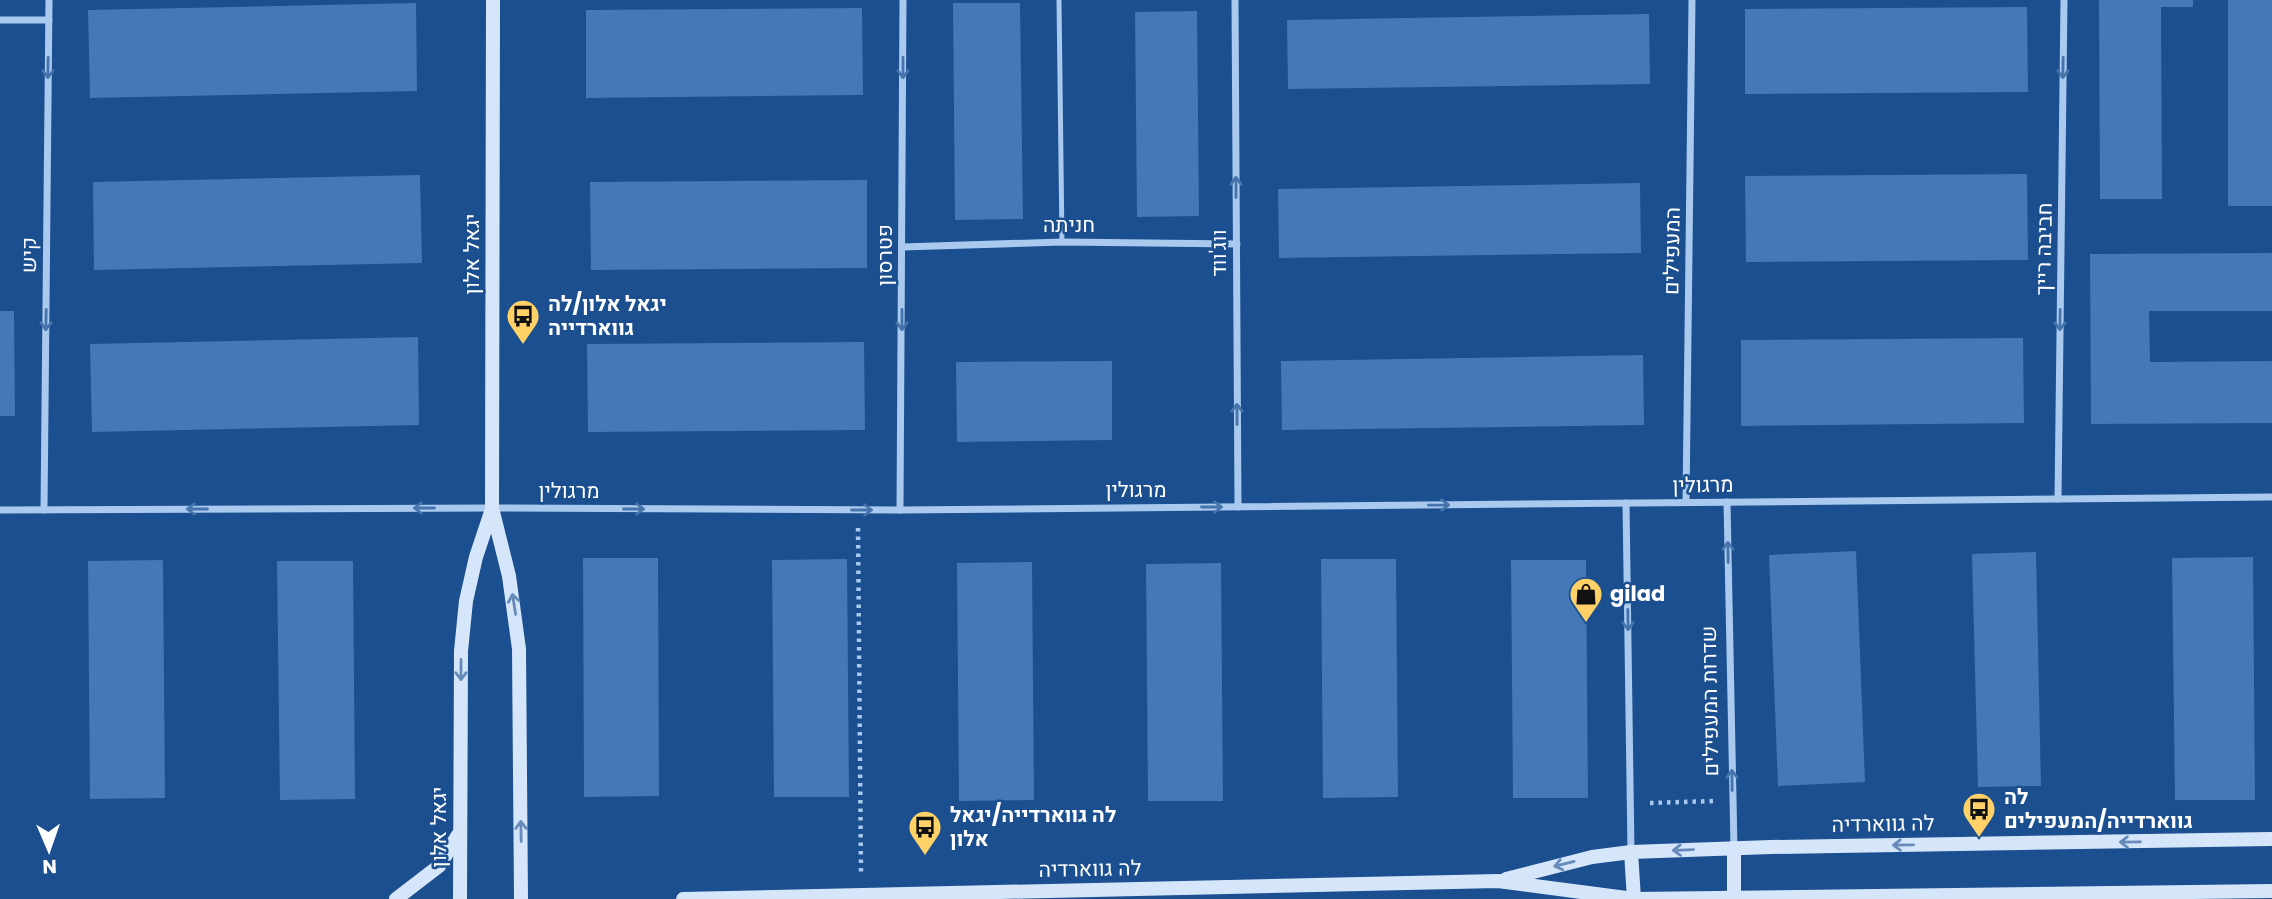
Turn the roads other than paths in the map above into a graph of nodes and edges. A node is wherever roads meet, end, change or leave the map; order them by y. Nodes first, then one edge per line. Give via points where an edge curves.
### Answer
1 (49, 0) edge
2 (493, 0) edge
3 (903, 0) edge
4 (1059, 0) edge
5 (1235, 0) edge
6 (1692, 0) edge
7 (2064, 0) edge
8 (0, 20) edge
9 (49, 20) junction
10 (1062, 242) junction
11 (1237, 244) junction
12 (902, 247) junction
13 (2272, 497) edge
14 (2058, 499) junction
15 (1686, 502) junction
16 (1727, 502) junction
17 (1626, 503) junction
18 (1238, 507) junction
19 (492, 508) junction
20 (0, 510) edge
21 (44, 510) junction
22 (900, 510) junction
23 (460, 831) junction
24 (2272, 839) edge
25 (1734, 848) junction
26 (1631, 852) junction
27 (1498, 881) junction
28 (2272, 891) edge
29 (396, 899) edge
30 (460, 899) edge
31 (521, 899) edge
32 (682, 899) edge
33 (1633, 899) edge
34 (1734, 899) edge

1 - 9 street, קיש
2 - 19 main road, יגאל אלון
3 -> 12 street, פטרסון
4 - 10 lane
11 -> 5 street, ווג'ווד
6 - 15 street, המעפילים
7 -> 14 street, חביבה רייך
8 - 9 street
9 -> 21 street, קיש
10 - 11 street, חניתה
10 - 12 street, חניתה
18 -> 11 street, ווג'ווד
12 -> 22 street, פטרסון
13 - 14 street, מרגולין
14 - 16 street, מרגולין
15 - 16 street, מרגולין
15 - 17 street, מרגולין
25 -> 16 street, שדרות המעפילים
18 -> 17 street, מרגולין
17 -> 26 street
22 -> 18 street, מרגולין
19 -> 21 street, מרגולין
19 -> 22 street, מרגולין
19 -> 23 main road, יגאל אלון via 466,601 461,651
31 -> 19 main road, יגאל אלון via 519,649 509,576
20 - 21 street, מרגולין
23 - 29 main road via 439,866
23 - 30 main road, יגאל אלון
24 -> 25 main road, לה גווארדיה
25 -> 26 main road, לה גווארדיה
25 - 34 main road, שדרות המעפילים
26 -> 27 main road, לה גווארדיה
26 - 33 main road
27 - 32 main road, לה גווארדיה
27 - 33 main road, לה גווארדיה
28 - 34 main road, לה גווארדיה
33 - 34 main road, לה גווארדיה

